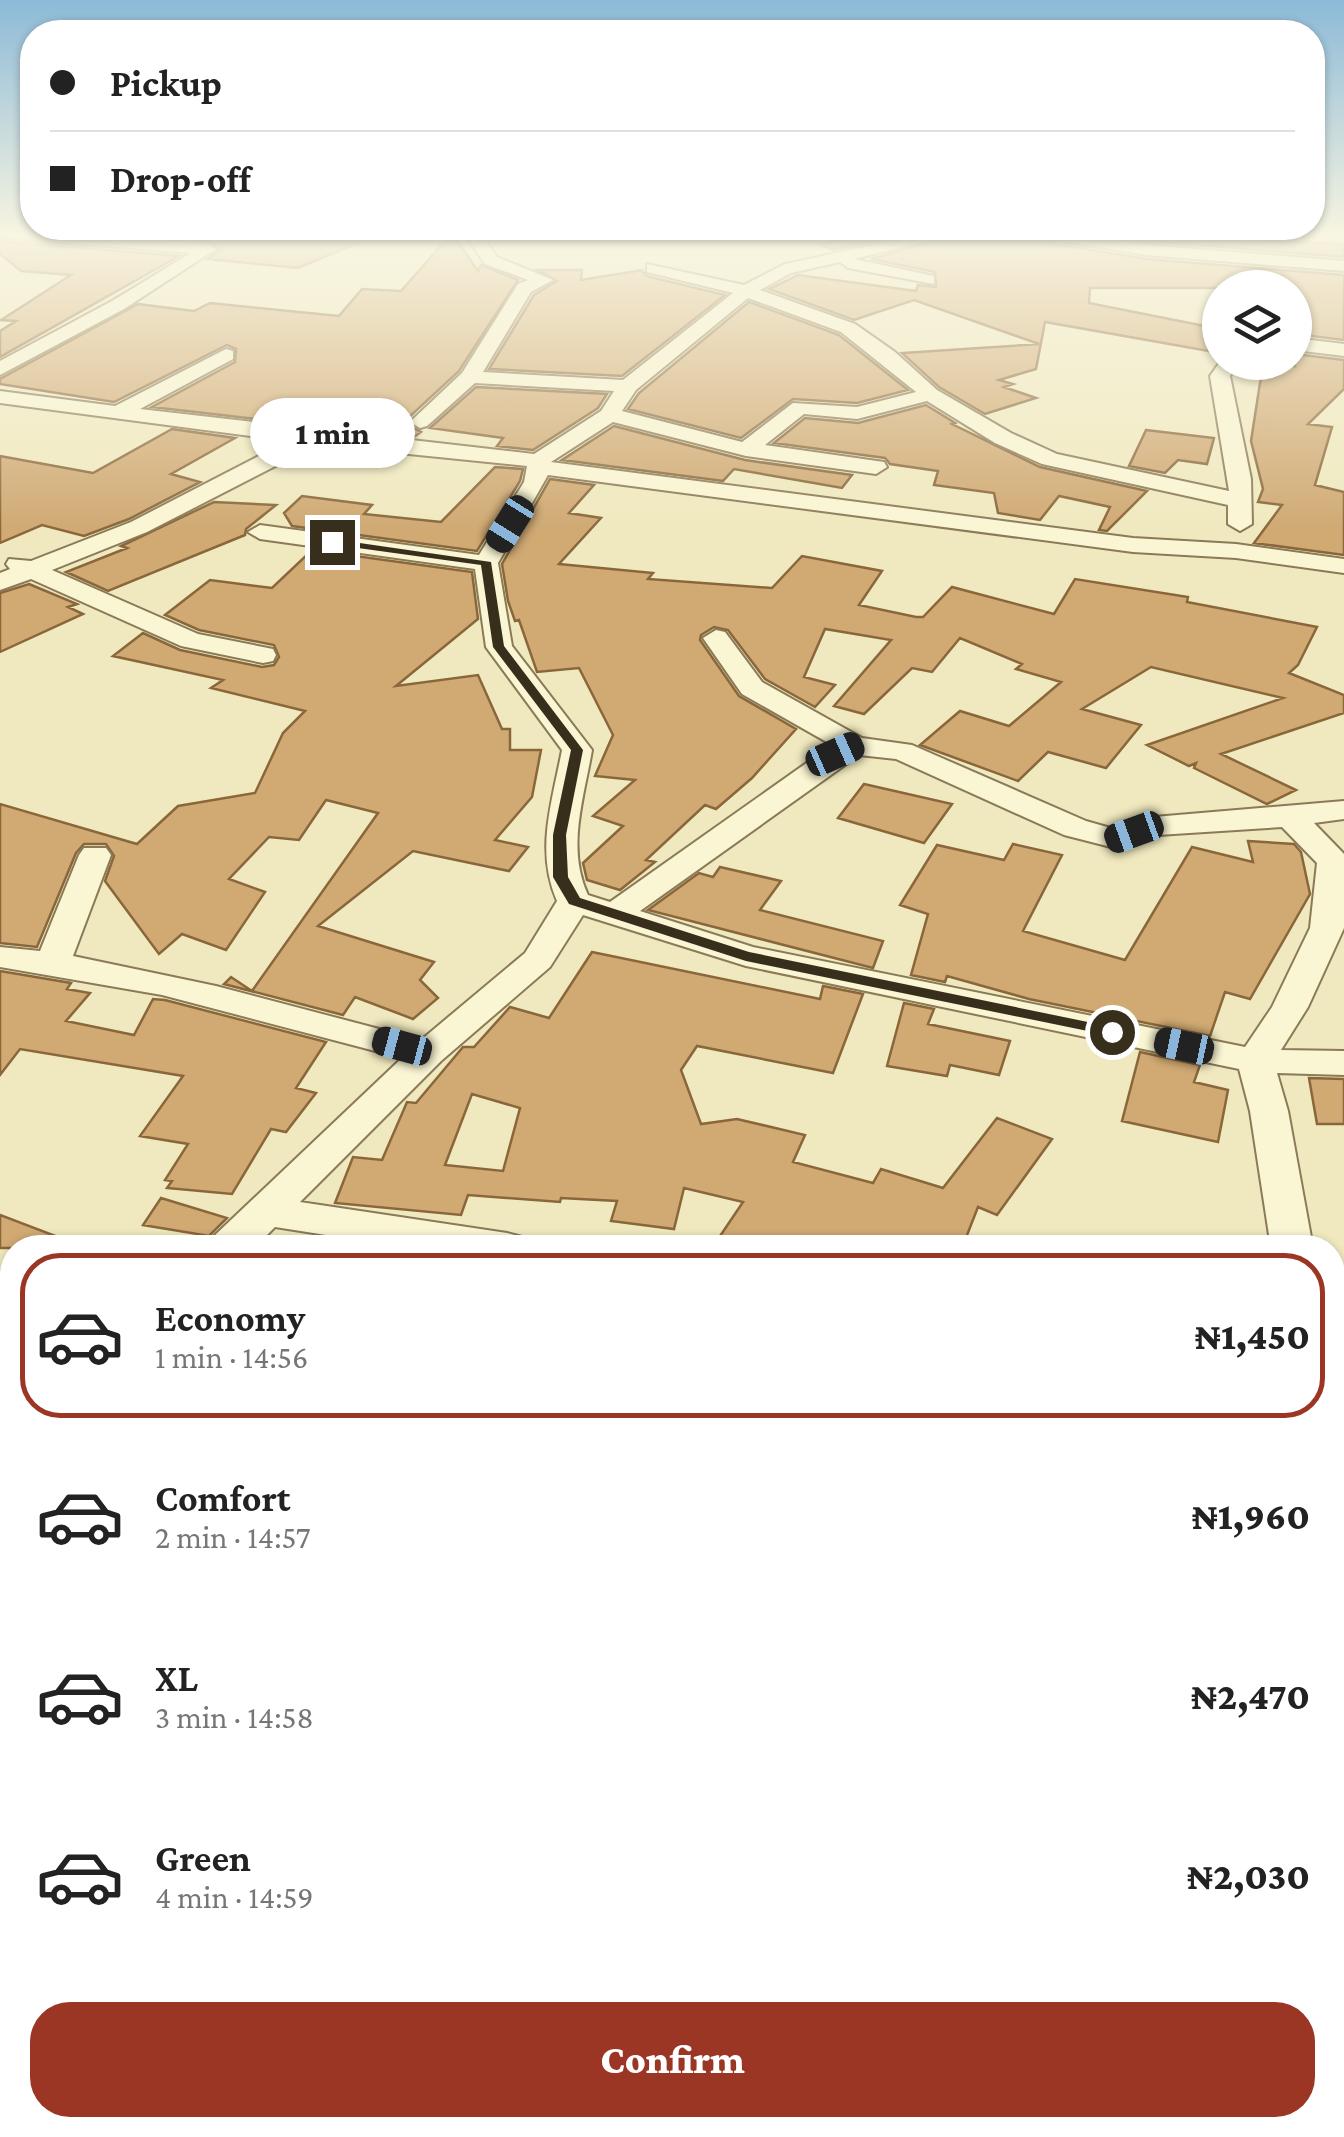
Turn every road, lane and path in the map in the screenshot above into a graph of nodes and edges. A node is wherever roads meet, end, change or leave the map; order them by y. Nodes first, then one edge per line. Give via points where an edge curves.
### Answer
1 (67, 333) edge
2 (497, 333) edge
3 (695, 333) edge
4 (855, 333) edge
5 (1312, 346) edge
6 (1344, 350) edge
7 (226, 355) dead end
8 (0, 369) edge
9 (470, 377) junction
10 (1221, 380) edge
11 (628, 386) junction
12 (930, 394) junction
13 (0, 397) edge
14 (120, 412) junction
15 (609, 415) junction
16 (420, 422) dead end
17 (298, 443) junction
18 (746, 449) junction
19 (807, 459) junction
20 (538, 464) junction
21 (876, 467) dead end
22 (777, 496) junction
23 (1237, 500) junction
24 (260, 532) dead end
25 (1236, 551) junction
26 (0, 556) edge
27 (486, 562) junction
28 (1344, 566) edge
29 (32, 570) junction
30 (0, 582) edge
31 (716, 638) dead end
32 (263, 655) dead end
33 (855, 746) junction
34 (1344, 810) edge
35 (1290, 817) junction
36 (96, 855) dead end
37 (574, 901) junction
38 (614, 914) junction
39 (0, 957) edge
40 (53, 962) junction
41 (428, 1053) junction
42 (1256, 1061) junction
43 (1344, 1063) edge
44 (266, 1211) junction
45 (241, 1235) edge
46 (422, 1235) edge
47 (1290, 1235) edge

1 - 8 street
2 - 9 street
3 - 11 street
4 - 12 street
5 - 6 street
7 - 14 street
9 - 11 street
9 - 16 street
10 - 23 street via 1240,479
11 - 15 street
12 - 18 street via 858,412 800,407
12 - 23 street via 1050,460
13 - 14 street
14 - 17 street
15 - 18 street
15 - 20 street
17 - 20 street via 338,441
17 - 29 street via 139,527
18 - 19 street
19 - 21 street
19 - 22 street
20 - 22 street
20 - 27 street via 535,482
22 - 25 street via 1133,545
23 - 25 street
24 - 27 street
25 - 28 street
26 - 29 street
27 - 37 street via 499,647 577,750 560,835 560,877
29 - 30 street
29 - 32 street via 190,640
31 - 33 street via 752,688
33 - 35 street via 902,751 1115,840 1154,826
33 - 38 street
34 - 35 street
35 - 42 street via 1333,861 1327,928
36 - 40 street
37 - 38 street
37 - 41 street via 538,960
38 - 42 street via 746,956
39 - 40 street
40 - 41 street via 169,985
41 - 44 street
42 - 43 street
42 - 47 street
44 - 45 street
44 - 46 street

